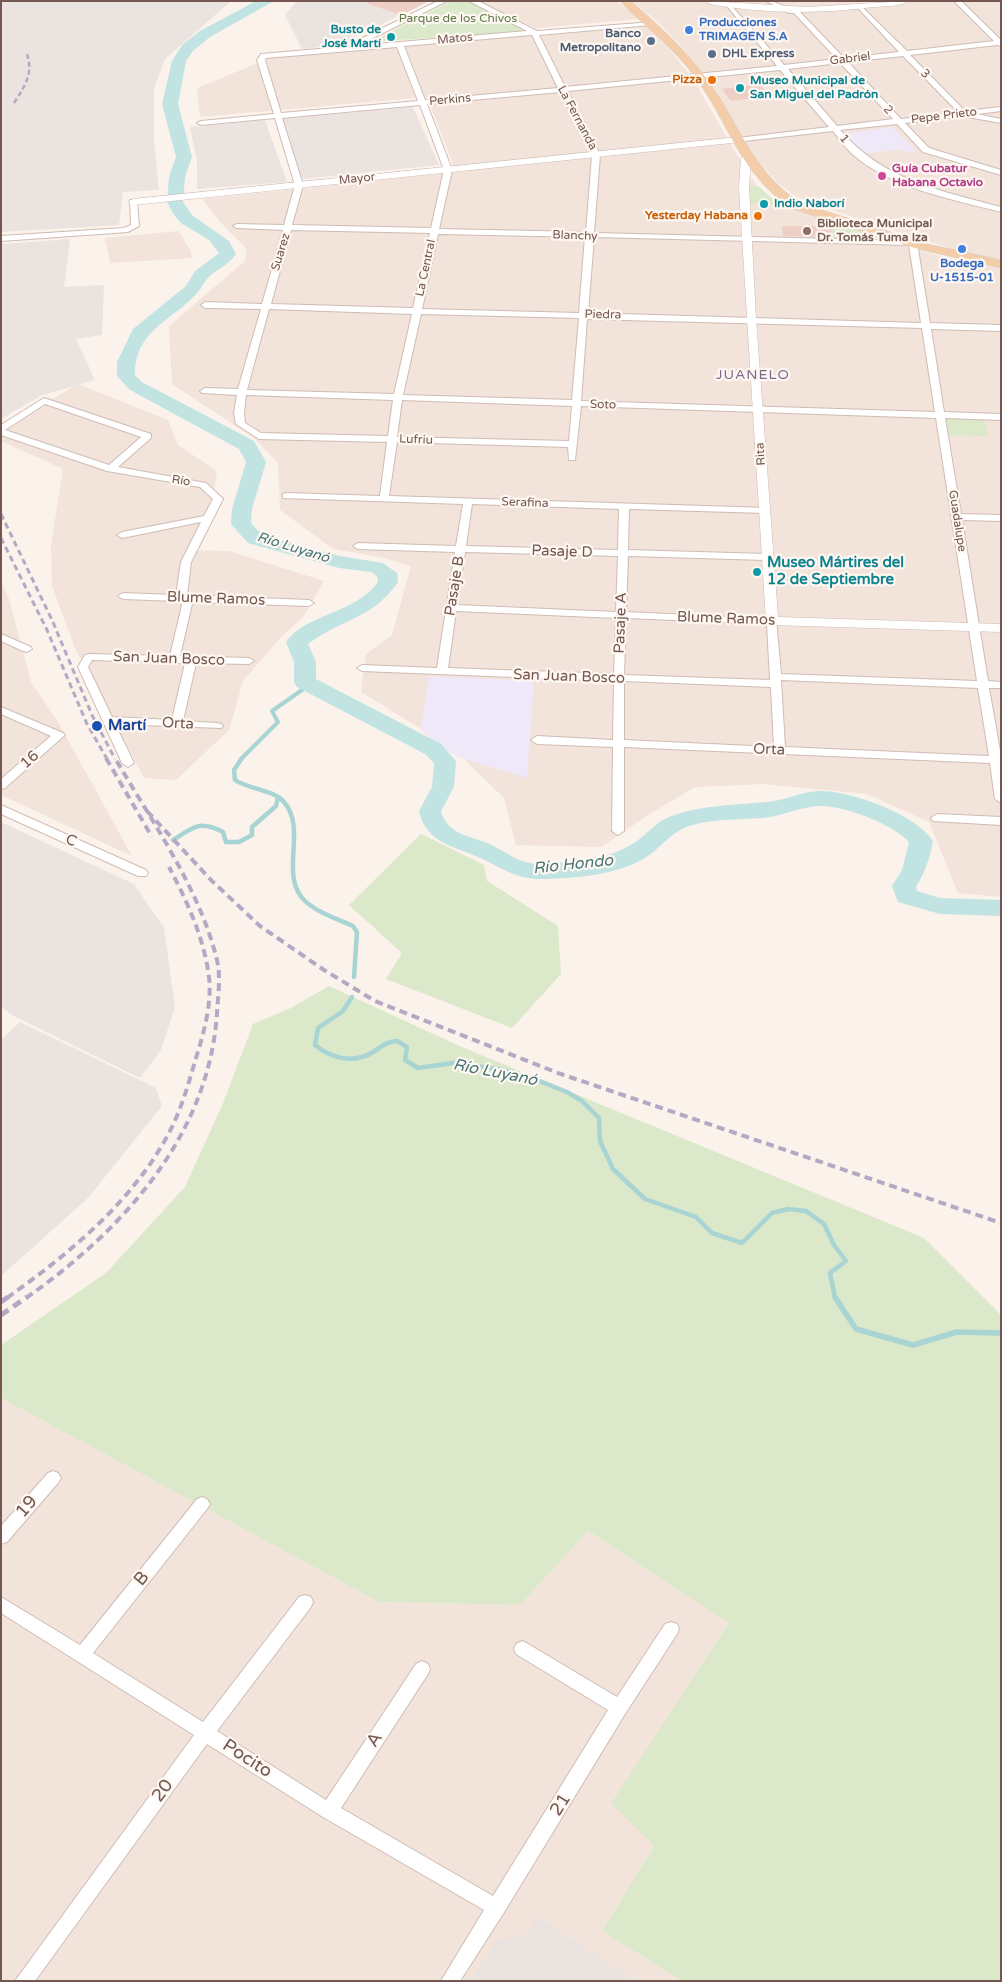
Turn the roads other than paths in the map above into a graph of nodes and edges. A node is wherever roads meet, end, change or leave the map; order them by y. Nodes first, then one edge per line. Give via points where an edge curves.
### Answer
1 (444, 1) edge
2 (472, 1) edge
3 (710, 1) edge
4 (768, 1) edge
5 (903, 1) edge
6 (957, 1) edge
7 (625, 2) edge
8 (883, 2) edge
9 (729, 5) junction
10 (859, 6) junction
11 (794, 12) junction
12 (651, 23) junction
13 (534, 32) junction
14 (372, 35) junction
15 (1000, 43) edge
16 (400, 44) junction
17 (378, 45) junction
18 (344, 48) junction
19 (905, 53) junction
20 (842, 60) junction
21 (783, 67) junction
22 (699, 77) junction
23 (562, 90) junction
24 (422, 103) junction
25 (1001, 109) edge
26 (964, 114) junction
27 (278, 116) junction
28 (1001, 121) edge
29 (900, 122) junction
30 (201, 123) dead end
31 (836, 130) junction
32 (738, 140) junction
33 (596, 155) junction
34 (746, 158) junction
35 (448, 170) junction
36 (1001, 173) edge
37 (299, 185) junction
38 (133, 202) joint
39 (1001, 210) edge
40 (237, 226) dead end
41 (289, 227) junction
42 (434, 232) junction
43 (591, 236) junction
44 (1, 239) edge
45 (747, 240) junction
46 (913, 243) junction
47 (1001, 264) edge
48 (205, 305) dead end
49 (264, 307) junction
50 (417, 311) junction
51 (585, 315) junction
52 (750, 319) junction
53 (925, 325) junction
54 (1001, 328) edge
55 (205, 391) dead end
56 (242, 393) junction
57 (398, 398) junction
58 (578, 404) junction
59 (758, 411) junction
60 (939, 415) junction
61 (1001, 417) edge
62 (1, 431) edge
63 (259, 436) joint
64 (393, 439) junction
65 (573, 444) junction
66 (572, 458) dead end
67 (110, 469) junction
68 (286, 496) dead end
69 (384, 499) junction
70 (468, 501) junction
71 (624, 506) junction
72 (765, 510) junction
73 (956, 517) junction
74 (209, 518) junction
75 (1001, 518) edge
76 (122, 535) dead end
77 (358, 546) dead end
78 (461, 549) junction
79 (624, 553) junction
80 (767, 557) junction
81 (123, 596) dead end
82 (181, 598) junction
83 (309, 603) dead end
84 (451, 608) junction
85 (622, 615) junction
86 (772, 620) junction
87 (974, 627) junction
88 (1001, 628) edge
89 (1, 638) edge
90 (27, 649) dead end
91 (174, 660) junction
92 (191, 661) junction
93 (249, 661) dead end
94 (362, 668) dead end
95 (442, 672) junction
96 (619, 680) junction
97 (776, 681) junction
98 (984, 685) junction
99 (1001, 686) edge
100 (1, 710) edge
101 (108, 720) junction
102 (177, 724) junction
103 (217, 726) dead end
104 (537, 740) dead end
105 (620, 744) junction
106 (780, 750) junction
107 (998, 760) edge
108 (128, 763) dead end
109 (1, 785) edge
110 (1001, 799) edge
111 (1, 809) edge
112 (938, 818) dead end
113 (1001, 821) edge
114 (618, 831) dead end
115 (142, 873) dead end
116 (53, 1478) dead end
117 (202, 1504) dead end
118 (1, 1537) edge
119 (304, 1602) dead end
120 (1, 1604) edge
121 (671, 1629) dead end
122 (522, 1649) dead end
123 (82, 1654) junction
124 (422, 1669) dead end
125 (619, 1708) junction
126 (206, 1732) junction
127 (329, 1811) junction
128 (497, 1908) junction
129 (24, 1981) edge
130 (450, 1981) edge

1 - 14 street
2 - 13 street
3 - 9 main road
4 - 11 street
5 - 8 main road
6 - 15 street
7 - 12 main road
8 - 10 main road
9 - 11 main road
9 - 21 street, 1
10 - 11 main road
10 - 19 street, 3
11 - 20 street, 2
12 - 13 street, Matos
12 - 22 main road via 676,46
13 - 16 street, Matos
13 - 23 street, La Fernanda
14 - 17 street via 368,40
14 - 18 street
15 - 19 street, Gabriel
16 - 17 street, Matos
16 - 24 street
17 - 18 street, Matos
18 - 27 street, Matos via 264,56 260,60
19 - 20 street, Gabriel
19 - 26 street, 3
20 - 21 street, Gabriel
20 - 29 street, 2
21 - 22 street, Gabriel
21 - 31 street, 1
22 - 23 street, Perkins
22 - 32 main road
23 - 24 street, Perkins
23 - 33 street, La Fernanda
24 - 27 street, Perkins
24 - 35 street
25 - 26 street, Pepe Prieto
26 - 28 street
26 - 29 street, Pepe Prieto
27 - 30 street, Perkins
27 - 37 street
29 - 31 street, Pepe Prieto
29 - 36 street, 2 via 926,150
31 - 32 street, Pepe Prieto
31 - 39 street, 1 via 868,164 886,173
32 - 33 street, Mayor
32 - 34 main road
33 - 35 street, Mayor
33 - 43 street, La Fernanda
34 - 45 street, Rita
34 - 46 main road via 768,186 794,204
35 - 37 street, Mayor
35 - 42 street, La Central
37 - 38 street, Mayor
37 - 41 street, Suarez
38 - 44 street, Mayor via 134,226 125,230
40 - 41 street, Blanchy
41 - 42 street, Blanchy
41 - 49 street, Suarez
42 - 43 street, Blanchy
42 - 50 street, La Central
43 - 45 street, Blanchy
43 - 51 street, La Fernanda
45 - 46 street, Blanchy
45 - 52 street, Rita
46 - 47 main road
46 - 53 street, Guadalupe
48 - 49 street, Piedra
49 - 50 street, Piedra
49 - 56 street, Suarez
50 - 51 street, Piedra
50 - 57 street, La Central
51 - 52 street, Piedra
51 - 58 street, La Fernanda
52 - 53 street, Piedra
52 - 59 street, Rita
53 - 54 street, Piedra
53 - 60 street, Guadalupe
55 - 56 street, Soto
56 - 57 street, Soto
56 - 63 street, Suarez via 238,413 241,424
57 - 58 street, Soto
57 - 64 street, La Central
58 - 59 street, Soto
58 - 65 street, La Fernanda
59 - 60 street, Soto
59 - 72 street, Rita
60 - 61 street, Soto
60 - 73 street, Guadalupe
62 - 67 street, Río
62 - 67 street via 44,400 148,436
63 - 64 street, Lufriu
64 - 65 street, Lufriu
64 - 69 street, La Central
65 - 66 street, La Fernanda
67 - 74 street, Río via 203,485 218,499
68 - 69 street, Serafina
69 - 70 street, Serafina
70 - 71 street, Serafina
70 - 78 street, Pasaje B
71 - 72 street, Serafina
71 - 79 street, Pasaje A
72 - 80 street, Rita
73 - 75 street
73 - 87 street, Guadalupe
74 - 76 street
74 - 82 street, Río via 186,562
77 - 78 street, Pasaje D
78 - 79 street, Pasaje D
78 - 84 street, Pasaje B
79 - 80 street, Pasaje D
79 - 85 street, Pasaje A
80 - 86 street, Rita
81 - 82 street, Blume Ramos
82 - 83 street, Blume Ramos
82 - 91 street, Río via 187,604
84 - 85 street, Blume Ramos
84 - 95 street, Pasaje B
85 - 86 street, Blume Ramos
85 - 96 street, Pasaje A
86 - 87 street, Blume Ramos
86 - 97 street, Rita
87 - 88 street, Blume Ramos
87 - 98 street, Guadalupe
89 - 90 street
91 - 92 street, San Juan Bosco
91 - 101 street, San Juan Bosco via 89,657 83,668
92 - 93 street, San Juan Bosco
92 - 102 street
94 - 95 street, San Juan Bosco
95 - 96 street, San Juan Bosco
96 - 97 street, San Juan Bosco
96 - 105 street, Pasaje A
97 - 98 street, San Juan Bosco
97 - 106 street, Rita
98 - 99 street, San Juan Bosco
98 - 107 street, Guadalupe
100 - 109 street, 16 via 59,735
101 - 102 street, Orta
101 - 108 street
102 - 103 street, Orta
104 - 105 street, Orta
105 - 106 street, Orta
105 - 114 street, Pasaje A
106 - 107 street, Orta
107 - 110 street, Guadalupe
111 - 115 street, C
112 - 113 street
116 - 118 street, 19
117 - 123 street, B
119 - 126 street, 20
120 - 123 street, Pocito
121 - 125 street, 21
122 - 125 street
123 - 126 street, Pocito
124 - 127 street, A
125 - 128 street, 21
126 - 127 street, Pocito
126 - 129 street, 20
127 - 128 street, Pocito
128 - 130 street, 21

